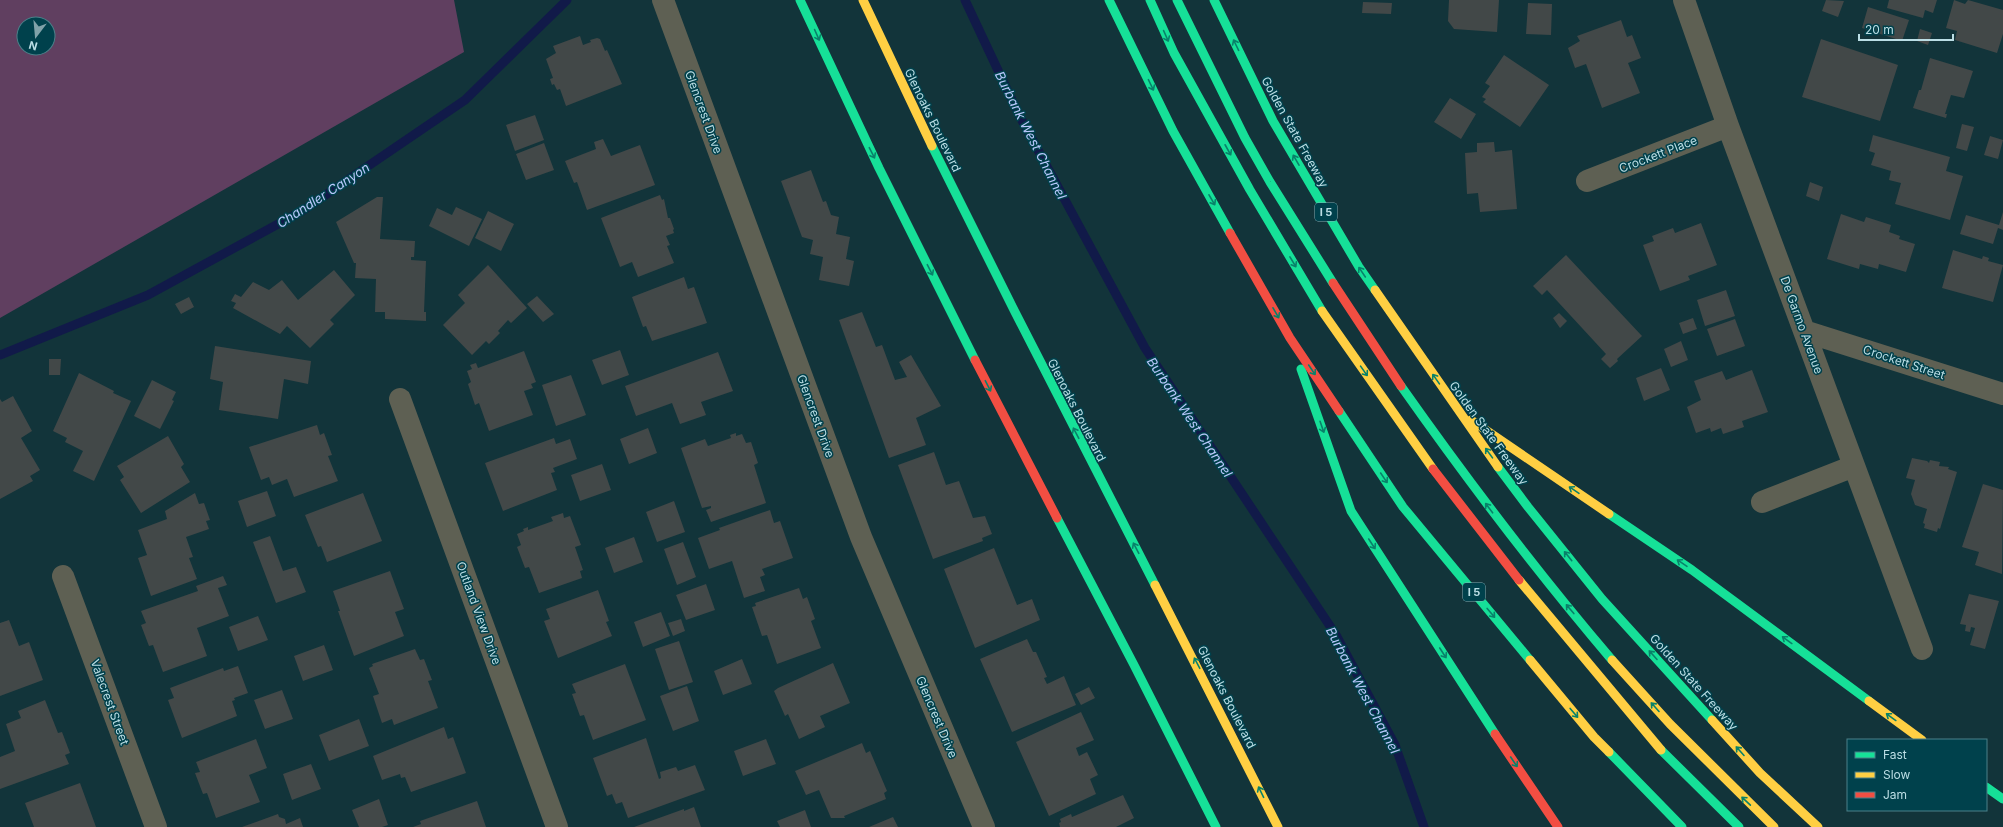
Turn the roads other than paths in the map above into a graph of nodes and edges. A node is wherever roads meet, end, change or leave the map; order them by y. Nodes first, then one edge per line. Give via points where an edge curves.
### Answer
1 (663, 0) edge
2 (800, 0) edge
3 (863, 0) edge
4 (1109, 0) edge
5 (1150, 0) edge
6 (1177, 0) edge
7 (1214, 0) edge
8 (1684, 0) edge
9 (1728, 126) junction
10 (1587, 182) dead end
11 (1804, 331) junction
12 (1290, 338) junction
13 (2003, 394) edge
14 (400, 399) dead end
15 (1458, 411) junction
16 (1854, 466) junction
17 (1762, 502) dead end
18 (63, 576) dead end
19 (1922, 649) dead end
20 (1921, 739) edge
21 (1987, 788) edge
22 (2003, 799) edge
23 (156, 827) edge
24 (557, 827) edge
25 (984, 827) edge
26 (1216, 827) edge
27 (1278, 827) edge
28 (1558, 827) edge
29 (1682, 827) edge
30 (1739, 827) edge
31 (1774, 827) edge
32 (1818, 827) edge

1 - 25 street, Glencrest Drive via 861,537
2 -> 26 main road via 856,122 995,400 1163,720
27 -> 3 main road, Glenoaks Boulevard via 1217,702 1041,367 907,97
4 -> 12 main road, I 5 via 1173,131
5 -> 30 main road via 1174,53 1250,190 1316,301 1422,455 1538,605 1630,713 1660,748
31 -> 6 main road via 1724,780 1598,643 1522,552 1443,447 1348,308 1256,157
15 -> 7 main road, Golden State Freeway / I 5 via 1359,267 1273,121
8 - 9 street, De Garmo Avenue
9 - 10 street, Crockett Place
9 - 11 street, De Garmo Avenue
11 - 13 street, Crockett Street
11 - 16 street, De Garmo Avenue
12 -> 28 main road via 1351,511
12 -> 29 main road, I 5 via 1403,507 1594,736
14 - 24 street, Outland View Drive
20 -> 15 main road via 1692,570
32 -> 15 main road, Golden State Freeway / I 5 via 1760,773 1602,599 1528,507
16 - 17 street
16 - 19 street, De Garmo Avenue
18 - 23 street, Valecrest Street
21 - 22 main road

